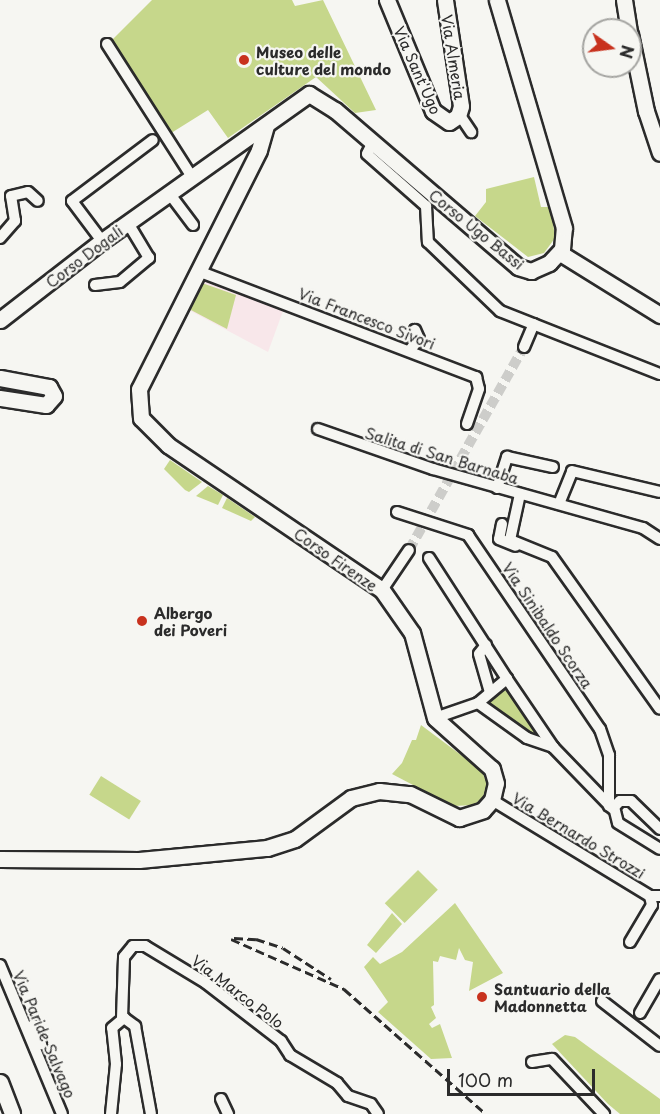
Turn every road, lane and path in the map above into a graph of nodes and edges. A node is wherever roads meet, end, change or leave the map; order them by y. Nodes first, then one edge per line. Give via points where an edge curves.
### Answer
1 (387, 0) edge
2 (445, 0) edge
3 (497, 0) edge
4 (624, 0) edge
5 (627, 18) edge
6 (107, 45) dead end
7 (642, 77) edge
8 (459, 114) junction
9 (266, 126) junction
10 (655, 126) edge
11 (471, 132) dead end
12 (153, 140) dead end
13 (373, 142) junction
14 (660, 153) edge
15 (192, 177) junction
16 (170, 193) junction
17 (38, 201) dead end
18 (128, 223) junction
19 (193, 225) dead end
20 (0, 238) edge
21 (102, 241) junction
22 (560, 254) junction
23 (198, 272) junction
24 (95, 285) dead end
25 (660, 315) edge
26 (0, 320) edge
27 (534, 324) junction
28 (415, 330) dead end
29 (524, 347) tunnel mouth
30 (410, 350) junction
31 (660, 375) edge
32 (0, 378) edge
33 (0, 398) edge
34 (467, 424) dead end
35 (318, 429) dead end
36 (553, 467) dead end
37 (497, 488) junction
38 (660, 492) edge
39 (520, 495) junction
40 (559, 504) junction
41 (397, 512) dead end
42 (502, 524) dead end
43 (660, 539) edge
44 (516, 546) junction
45 (409, 550) tunnel mouth
46 (429, 558) dead end
47 (382, 590) junction
48 (486, 645) junction
49 (507, 679) junction
50 (490, 692) junction
51 (478, 703) junction
52 (660, 709) edge
53 (435, 718) junction
54 (553, 747) junction
55 (492, 800) junction
56 (611, 808) junction
57 (660, 829) edge
58 (660, 849) edge
59 (0, 859) edge
60 (655, 896) edge
61 (630, 942) dead end
62 (0, 965) edge
63 (660, 979) edge
64 (602, 1001) dead end
65 (640, 1013) dead end
66 (122, 1018) junction
67 (33, 1025) dead end
68 (660, 1046) edge
69 (532, 1062) dead end
70 (0, 1082) edge
71 (221, 1099) dead end
72 (12, 1114) edge
73 (62, 1114) edge
74 (69, 1114) edge
75 (111, 1114) edge
76 (151, 1114) edge
77 (228, 1114) edge
78 (378, 1114) edge
79 (604, 1114) edge

1 - 8 street, Via Sant'Ugo via 436,116 449,122
2 - 8 street, Via Almeria via 461,104
3 - 22 street via 563,224
4 - 5 street
6 - 15 street
7 - 10 street
8 - 11 street
9 - 13 street, Corso Ugo Bassi via 312,94
9 - 15 street, Corso Dogali
9 - 23 street, Corso Firenze via 259,150
10 - 14 street
12 - 21 street via 72,201
13 - 22 street, Corso Ugo Bassi via 518,267 538,269
13 - 27 street via 367,154 426,206 428,242 500,311
15 - 16 street, Corso Dogali
16 - 18 street, Corso Dogali
16 - 19 street
17 - 20 street via 28,192 12,196 15,221
18 - 21 street, Corso Dogali
18 - 24 street via 149,252 149,258 120,282
21 - 26 street, Corso Dogali
22 - 25 street
23 - 30 street, Via Francesco Sivori
23 - 47 street, Corso Firenze via 139,389 138,406 144,423 168,445
27 - 29 street
27 - 31 street
28 - 30 street via 418,339
30 - 34 street, Via Francesco Sivori via 480,382
32 - 33 street via 49,387 54,396 46,405
35 - 37 street, Salita di San Barnaba
36 - 37 street via 507,458
37 - 39 street, Salita di San Barnaba
38 - 40 street via 572,471
39 - 40 street, Salita di San Barnaba
39 - 44 street via 508,536
40 - 43 street, Salita di San Barnaba via 643,528
41 - 56 street, Via Sinibaldo Scorza via 468,535 600,729 609,755
42 - 44 street via 500,539
44 - 52 street via 552,557
45 - 47 street
46 - 48 street
47 - 53 street, Corso Firenze via 411,633
48 - 49 street
48 - 50 street via 479,654
49 - 50 street
49 - 54 street
50 - 51 street
51 - 53 street
51 - 54 street via 527,738
53 - 55 street via 492,769 496,783
54 - 56 street
55 - 59 street via 477,813 459,818 410,794 379,791 351,798 295,839 267,848 139,860
55 - 60 street, Via Bernardo Strozzi
56 - 57 street via 620,801 631,801
56 - 58 street via 618,823
60 - 61 street, Via Bernardo Strozzi
62 - 73 street, Via Paride Salvago
63 - 65 street
64 - 68 street
66 - 75 street, Via Marco Polo via 112,1028 116,1064
66 - 76 street via 135,1026
66 - 78 street, Via Marco Polo via 123,957 133,946 146,946 206,983 281,1041 290,1055 337,1083 348,1096 370,1102
67 - 74 street, Via Paride Salvago
69 - 79 street via 552,1059
70 - 72 street
71 - 77 street

